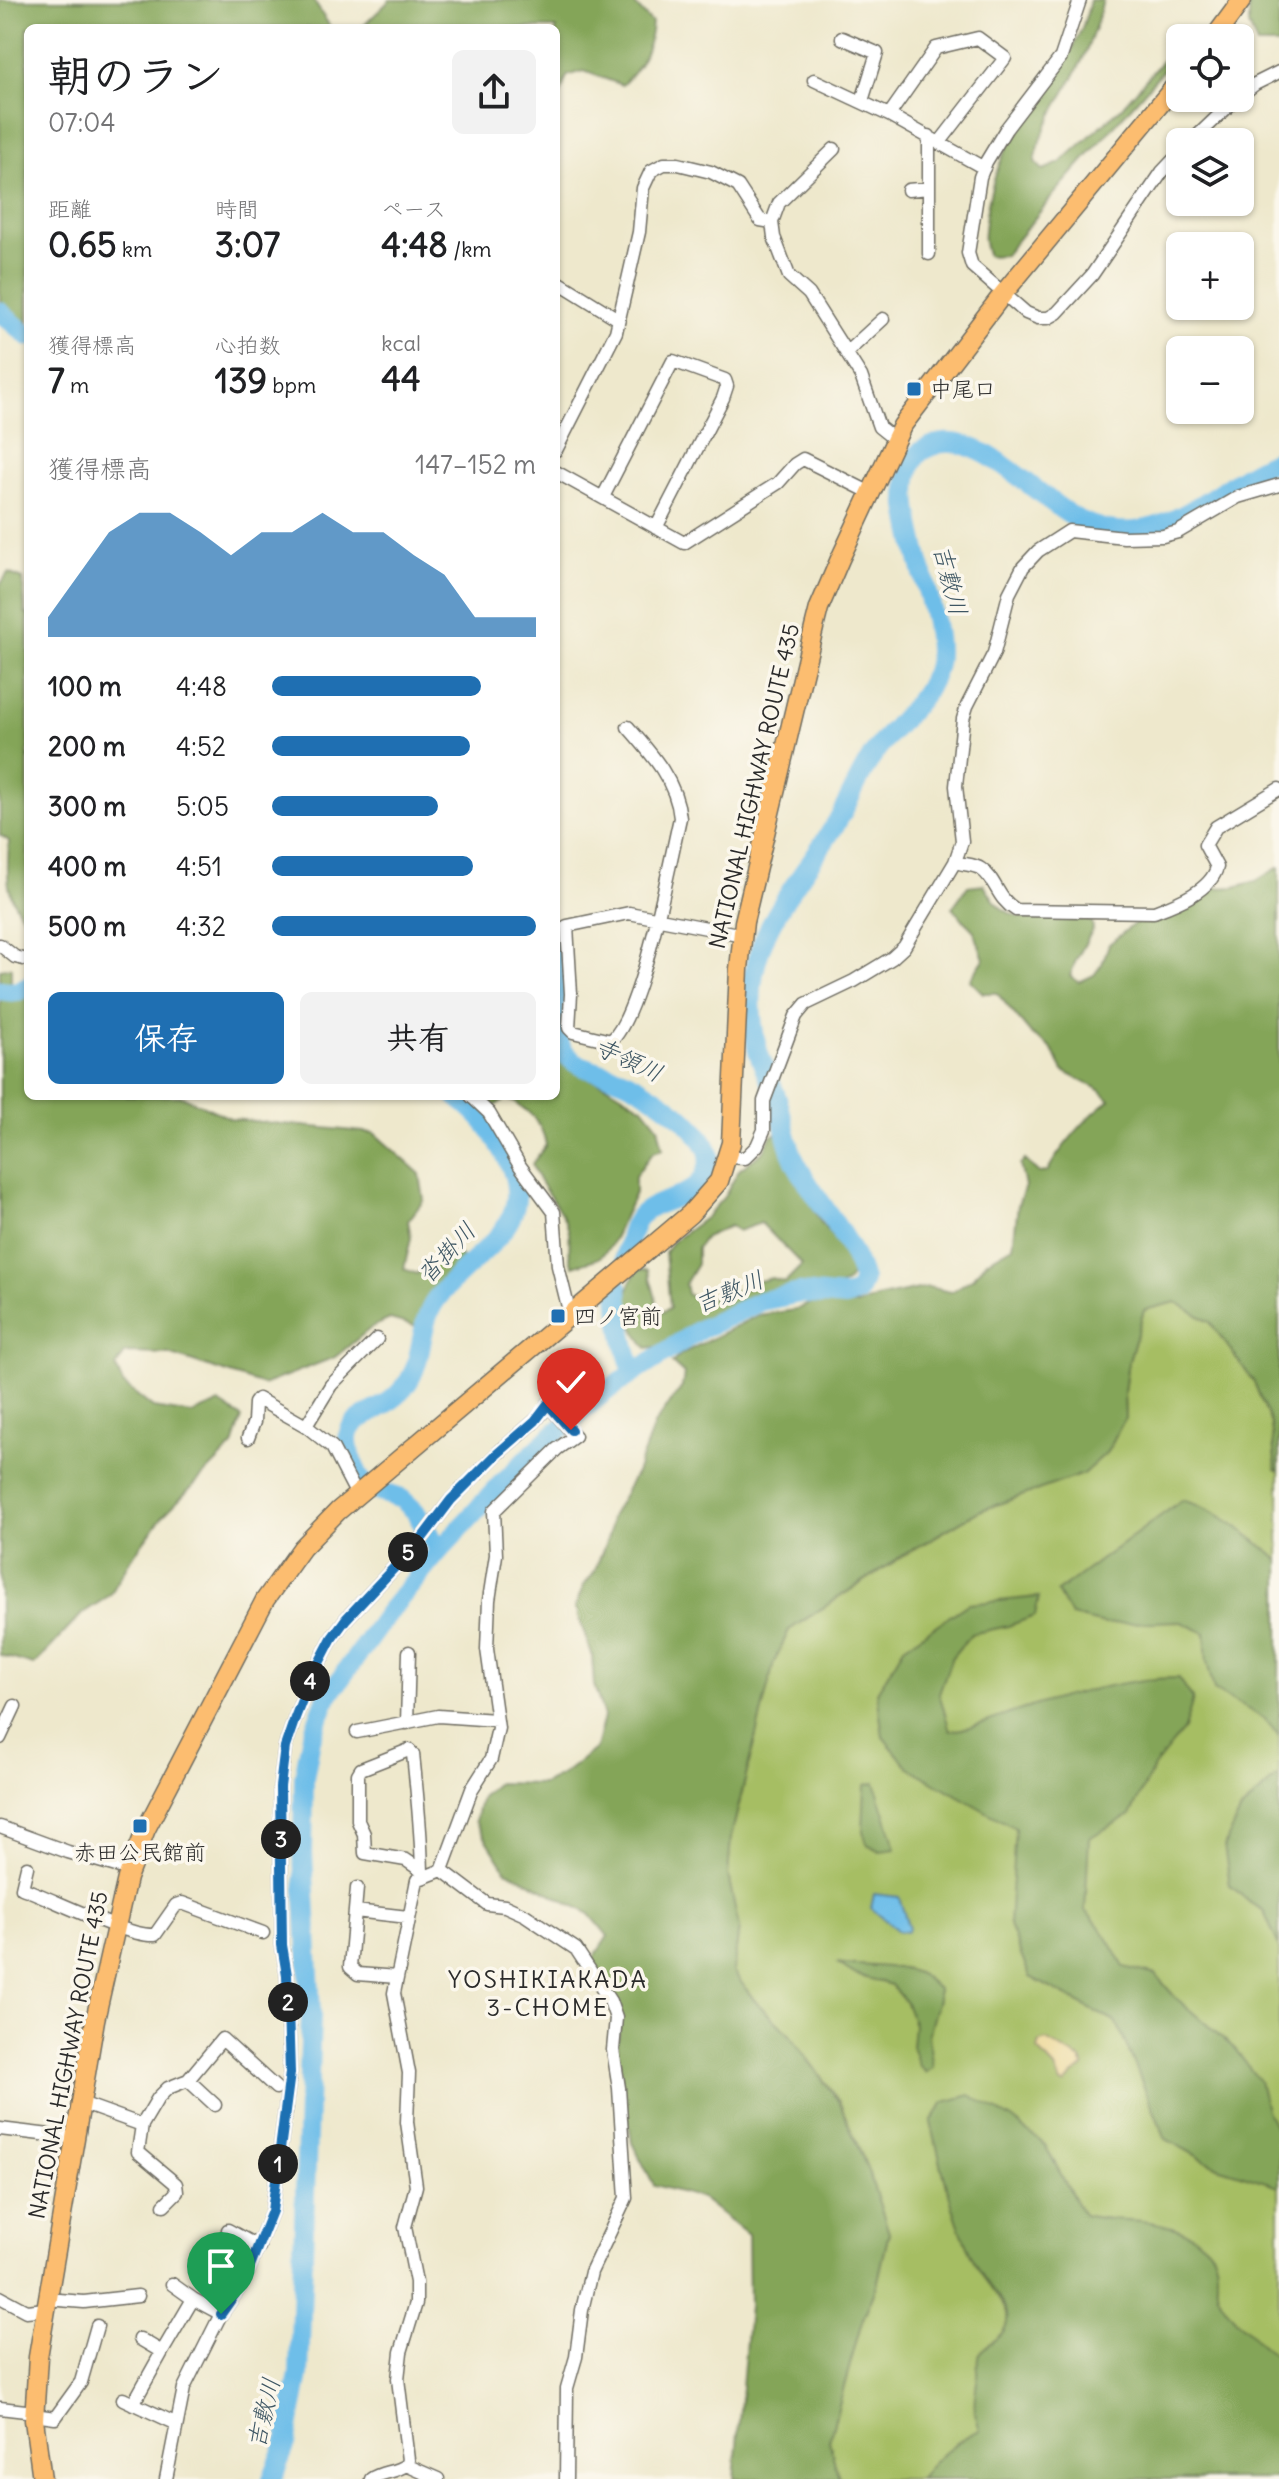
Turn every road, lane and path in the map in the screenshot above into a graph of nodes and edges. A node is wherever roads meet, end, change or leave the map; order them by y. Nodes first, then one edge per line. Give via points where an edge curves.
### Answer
1 (1080, 0) edge
2 (1242, 0) edge
3 (1224, 24) edge
4 (842, 38) dead end
5 (1279, 72) edge
6 (814, 80) dead end
7 (1254, 85) edge
8 (1166, 97) edge
9 (862, 101) junction
10 (1223, 112) edge
11 (889, 115) junction
12 (1206, 128) edge
13 (934, 139) junction
14 (834, 149) dead end
15 (984, 168) junction
16 (1166, 168) edge
17 (929, 188) junction
18 (908, 190) dead end
19 (772, 222) junction
20 (929, 254) dead end
21 (560, 283) edge
22 (1003, 294) junction
23 (618, 319) junction
24 (883, 319) dead end
25 (846, 353) junction
26 (894, 439) junction
27 (560, 442) edge
28 (560, 474) edge
29 (1279, 485) edge
30 (869, 492) junction
31 (603, 497) junction
32 (656, 528) junction
33 (628, 727) dead end
34 (1279, 789) edge
35 (955, 862) junction
36 (658, 917) junction
37 (743, 935) junction
38 (0, 945) edge
39 (24, 959) edge
40 (475, 1100) edge
41 (728, 1157) junction
42 (570, 1315) junction
43 (377, 1339) dead end
44 (306, 1426) junction
45 (248, 1438) dead end
46 (357, 1495) junction
47 (409, 1652) dead end
48 (15, 1706) dead end
49 (496, 1720) junction
50 (407, 1723) junction
51 (357, 1732) dead end
52 (0, 1738) edge
53 (0, 1827) edge
54 (27, 1867) dead end
55 (130, 1870) junction
56 (442, 1870) junction
57 (422, 1874) junction
58 (357, 1888) dead end
59 (355, 1911) junction
60 (408, 1917) junction
61 (115, 1926) junction
62 (263, 1933) dead end
63 (397, 1977) junction
64 (188, 2080) junction
65 (276, 2088) dead end
66 (81, 2103) junction
67 (215, 2105) dead end
68 (142, 2125) junction
69 (0, 2129) edge
70 (74, 2138) junction
71 (164, 2205) dead end
72 (228, 2230) dead end
73 (259, 2247) junction
74 (172, 2284) dead end
75 (138, 2296) dead end
76 (0, 2297) edge
77 (193, 2299) junction
78 (47, 2304) junction
79 (221, 2314) junction
80 (97, 2326) dead end
81 (140, 2339) dead end
82 (162, 2352) junction
83 (0, 2408) edge
84 (34, 2413) junction
85 (175, 2423) junction
86 (406, 2465) junction
87 (42, 2479) edge
88 (166, 2479) edge
89 (371, 2479) edge
90 (438, 2479) edge
91 (566, 2479) edge

1 - 15 street via 1061,57 1006,129
2 - 3 highway
4 - 9 street via 877,53
5 - 7 street
6 - 9 street
8 - 22 highway, NATIONAL HIGHWAY ROUTE 435
9 - 11 street
10 - 12 street
11 - 13 street
11 - 13 street via 936,48 978,38 1005,58
13 - 15 street
13 - 17 street
14 - 19 street via 805,186 779,203
15 - 22 street via 968,253 972,266
16 - 22 street via 1106,256 1057,313 1032,317
17 - 18 street
17 - 20 street
19 - 23 street via 760,220 738,186 711,172 678,164 651,171 643,188 639,232
19 - 25 street via 789,276 809,294
21 - 23 street
22 - 26 highway, NATIONAL HIGHWAY ROUTE 435
23 - 27 street
24 - 25 street
25 - 26 street via 861,376 879,427
26 - 30 highway, NATIONAL HIGHWAY ROUTE 435
28 - 31 street
29 - 35 street via 1238,497 1163,536 1069,531 1023,567 1014,579 994,653 963,719 956,786 962,841
30 - 32 street via 803,459 778,483 684,543
30 - 37 highway, NATIONAL HIGHWAY ROUTE 435 via 819,608
31 - 32 street
31 - 32 street via 673,361 725,380 723,398
33 - 36 street via 659,762 679,806
34 - 35 street via 1216,827 1205,845 1217,867 1215,875 1187,897 1154,912 1016,910 1003,902 979,867
35 - 41 street via 904,947 854,981 806,1004 796,1016 766,1091 764,1130 757,1146 745,1158
36 - 36 street via 633,1006 616,1037 611,1041 573,1032 567,926 629,913
36 - 37 street
37 - 41 highway, NATIONAL HIGHWAY ROUTE 435
38 - 39 street
40 - 42 street via 554,1212 558,1266
41 - 42 highway, NATIONAL HIGHWAY ROUTE 435 via 719,1181 690,1214
42 - 46 highway, NATIONAL HIGHWAY ROUTE 435
43 - 44 street via 336,1379
44 - 45 street via 258,1399
44 - 46 street via 332,1447
46 - 55 highway, NATIONAL HIGHWAY ROUTE 435 via 302,1548 265,1600 146,1829
47 - 50 street
48 - 52 street
49 - 50 street via 438,1716
49 - 56 street via 491,1759 472,1789
49 - 73 street via 487,1649 496,1555 494,1511 575,1436 553,1403 451,1500 332,1638 285,1747 280,1802 282,1945 290,2073 272,2211
50 - 51 street
53 - 55 street
54 - 61 street via 22,1888
55 - 61 highway, NATIONAL HIGHWAY ROUTE 435
56 - 57 street
56 - 91 street via 487,1904 525,1915 576,1949 616,2018 613,2050 626,2198 591,2272 582,2310 567,2388
57 - 57 street via 413,1754 409,1750 361,1769 358,1821 365,1853 406,1860
57 - 60 street
58 - 59 street
59 - 60 street
59 - 63 street via 350,1967 358,1974
60 - 63 street
61 - 62 street via 155,1935 182,1903
61 - 66 highway, NATIONAL HIGHWAY ROUTE 435
63 - 86 street via 395,2008 409,2073 407,2122 416,2186 405,2227 416,2303 398,2379
64 - 65 street via 226,2035 263,2083
64 - 67 street
64 - 68 street
66 - 68 street
66 - 70 highway, NATIONAL HIGHWAY ROUTE 435
68 - 71 street via 138,2152 176,2184 177,2192
69 - 70 street
70 - 78 highway, NATIONAL HIGHWAY ROUTE 435
72 - 73 street
73 - 79 street
74 - 77 street
75 - 78 street
76 - 78 street via 26,2311
77 - 79 street
77 - 82 street
78 - 84 highway, NATIONAL HIGHWAY ROUTE 435
79 - 85 street via 191,2370
80 - 84 street via 86,2384 55,2418
81 - 82 street
82 - 85 street via 128,2401
83 - 84 street
84 - 87 highway, NATIONAL HIGHWAY ROUTE 435
85 - 88 street
86 - 89 street
86 - 90 street

